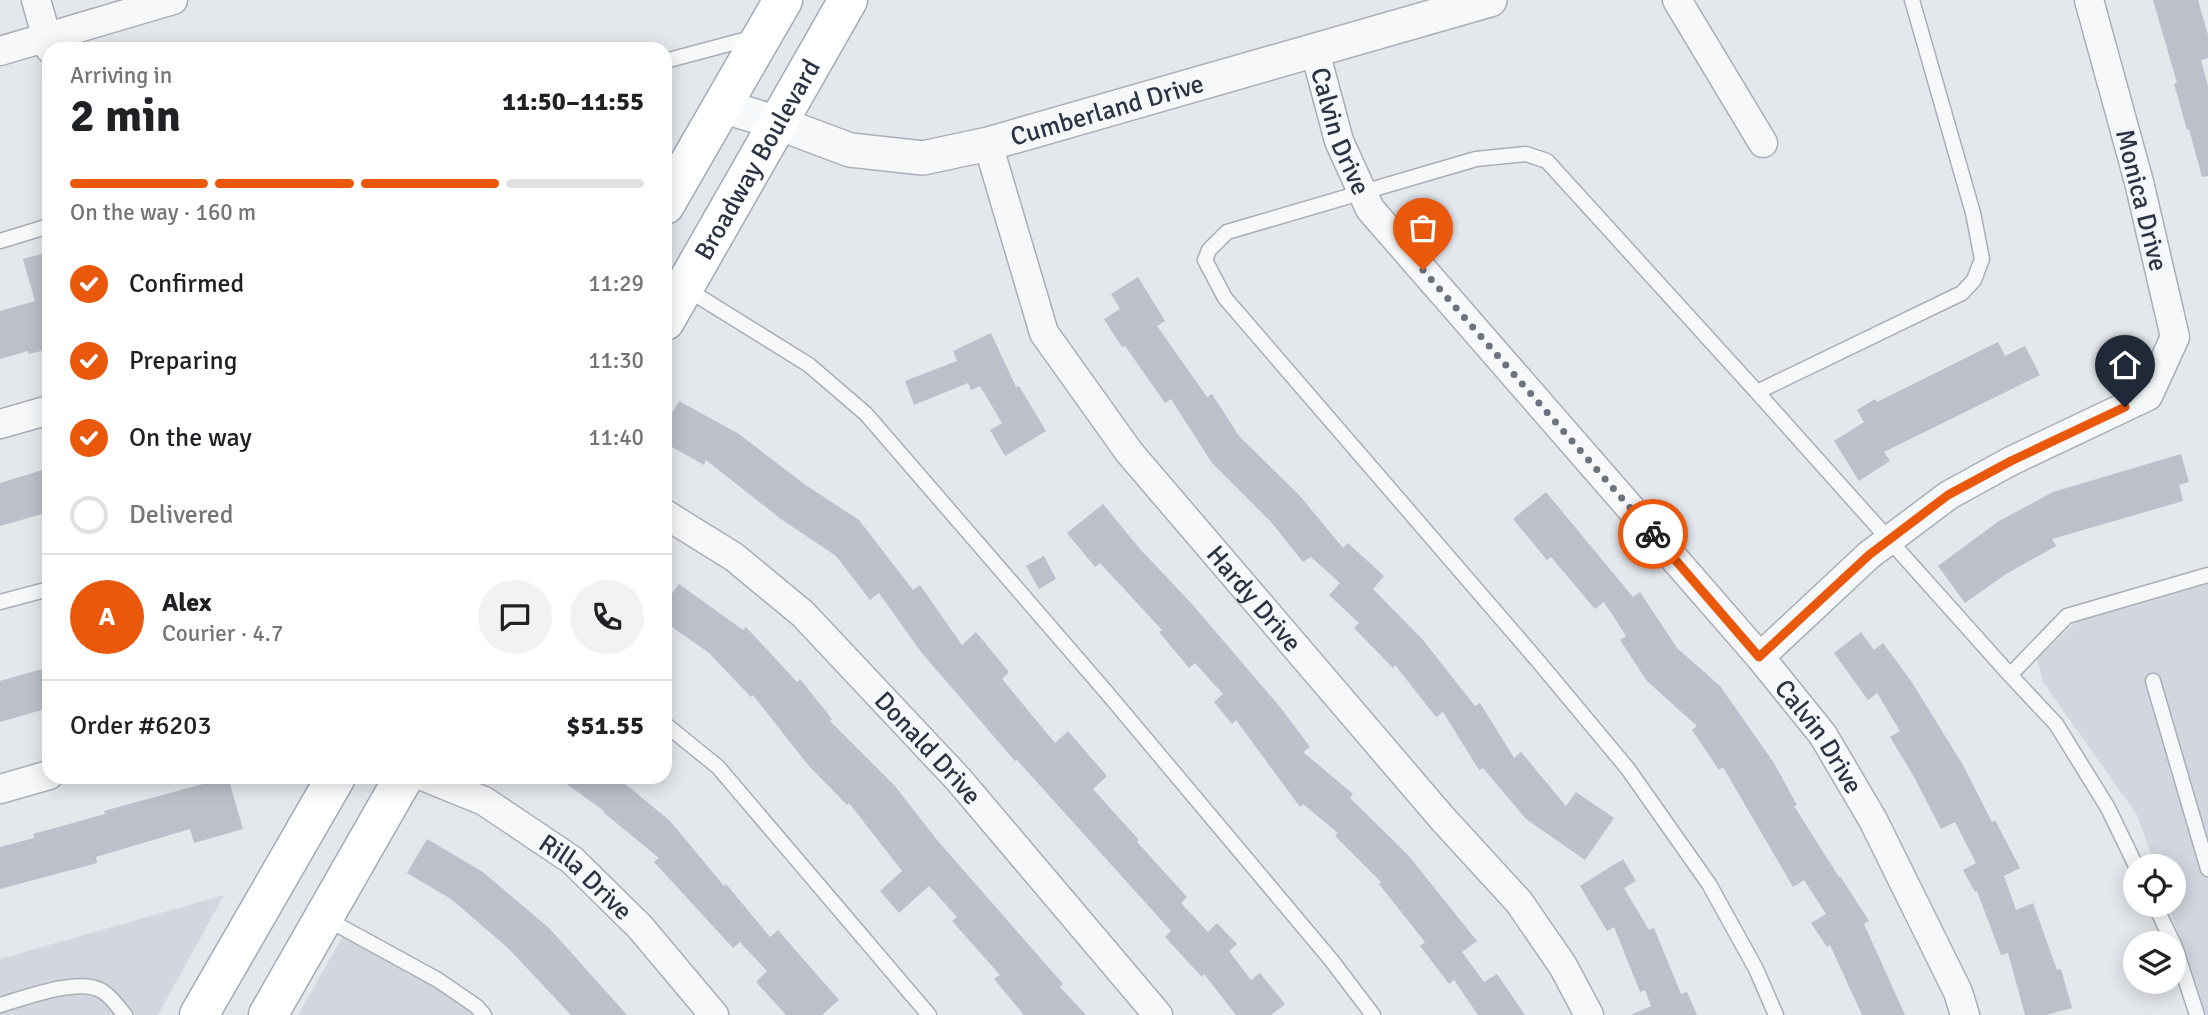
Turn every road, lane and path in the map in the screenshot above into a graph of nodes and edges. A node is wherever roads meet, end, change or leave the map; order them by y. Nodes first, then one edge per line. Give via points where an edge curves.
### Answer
1 (36, 0) edge
2 (173, 0) edge
3 (783, 0) edge
4 (848, 0) edge
5 (1490, 0) edge
6 (1677, 0) edge
7 (1912, 0) edge
8 (2089, 0) edge
9 (763, 35) junction
10 (48, 42) edge
11 (55, 42) edge
12 (42, 45) edge
13 (0, 51) edge
14 (1315, 51) junction
15 (672, 59) edge
16 (722, 106) junction
17 (778, 122) junction
18 (1763, 143) dead end
19 (988, 144) junction
20 (1362, 192) junction
21 (672, 193) edge
22 (42, 228) edge
23 (0, 241) edge
24 (684, 288) junction
25 (672, 309) edge
26 (1757, 392) junction
27 (42, 412) edge
28 (0, 424) edge
29 (672, 518) edge
30 (1889, 540) junction
31 (2208, 575) edge
32 (42, 591) edge
33 (0, 602) edge
34 (1759, 657) junction
35 (2010, 674) junction
36 (2153, 681) dead end
37 (672, 730) edge
38 (42, 777) edge
39 (332, 784) edge
40 (400, 784) edge
41 (442, 784) edge
42 (0, 789) edge
43 (2130, 854) edge
44 (2208, 869) edge
45 (324, 917) junction
46 (2186, 982) edge
47 (0, 1005) edge
48 (125, 1015) edge
49 (199, 1015) edge
50 (268, 1015) edge
51 (484, 1015) edge
52 (715, 1015) edge
53 (929, 1015) edge
54 (1158, 1015) edge
55 (1373, 1015) edge
56 (1589, 1015) edge
57 (1776, 1015) edge
58 (1965, 1015) edge
59 (2197, 1015) edge

1 - 10 street
2 - 11 street
3 - 9 main road
4 - 17 main road, Broadway Boulevard
5 - 14 street, Cumberland Drive
6 - 18 street
7 - 26 lane via 1973,213 1982,258 1974,280 1962,293
8 - 30 street, Monica Drive via 2175,337 2148,396 1948,495
9 - 15 lane
9 - 16 main road
12 - 13 street
14 - 19 street, Cumberland Drive
14 - 20 street, Calvin Drive via 1339,141
16 - 17 street, Cumberland Drive
16 - 21 main road
17 - 19 street, Cumberland Drive via 850,150 923,158
17 - 24 main road, Broadway Boulevard
19 - 56 street, Hardy Drive via 1044,333 1129,452 1519,902 1563,966
20 - 26 lane via 1476,159 1525,154 1547,161
20 - 34 street, Calvin Drive via 1370,209
20 - 57 lane via 1227,232 1205,260 1226,298 1628,769 1709,884
22 - 23 lane
24 - 25 main road, Broadway Boulevard
24 - 55 lane via 809,365 866,414 1126,716
26 - 30 lane
27 - 28 street
29 - 54 street, Donald Drive via 734,556 803,614 959,780
30 - 34 street
30 - 35 lane
31 - 35 lane via 2067,616
32 - 33 lane
34 - 58 street, Calvin Drive via 1823,735 1873,820
35 - 43 lane via 2056,724 2108,808
36 - 44 lane
37 - 53 lane via 719,767
38 - 42 street
39 - 49 main road
40 - 45 main road
41 - 52 street, Rilla Drive via 484,801 572,860 640,927
45 - 50 main road
45 - 51 lane via 438,980
46 - 59 lane
47 - 48 lane via 58,989 89,986 103,991

